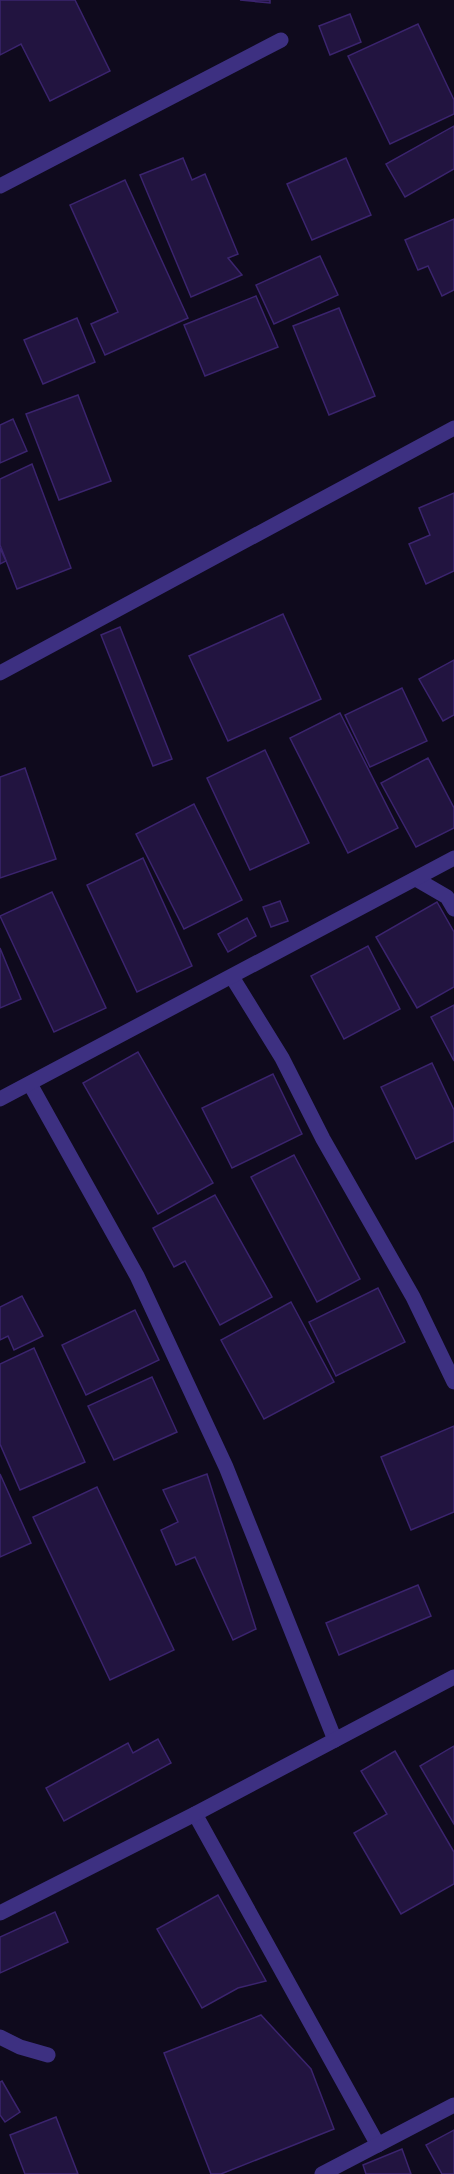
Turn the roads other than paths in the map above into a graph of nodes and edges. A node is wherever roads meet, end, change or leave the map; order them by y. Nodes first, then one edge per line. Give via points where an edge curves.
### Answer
1 (281, 40) dead end
2 (0, 186) edge
3 (454, 428) edge
4 (0, 673) edge
5 (454, 858) edge
6 (416, 879) junction
7 (454, 909) edge
8 (232, 977) junction
9 (30, 1084) junction
10 (0, 1100) edge
11 (454, 1382) edge
12 (454, 1677) edge
13 (335, 1740) junction
14 (195, 1814) junction
15 (0, 1913) edge
16 (0, 2037) edge
17 (48, 2055) dead end
18 (454, 2105) edge
19 (378, 2145) junction
20 (322, 2174) edge

1 - 2 street
3 - 4 street
5 - 6 street
6 - 7 street via 447,897
6 - 8 street
8 - 9 street
8 - 11 street via 282,1058 413,1297
9 - 10 street
9 - 13 street via 137,1276 226,1467
12 - 13 street
13 - 14 street
14 - 15 street
14 - 19 street
16 - 17 street
18 - 19 street
19 - 20 street

